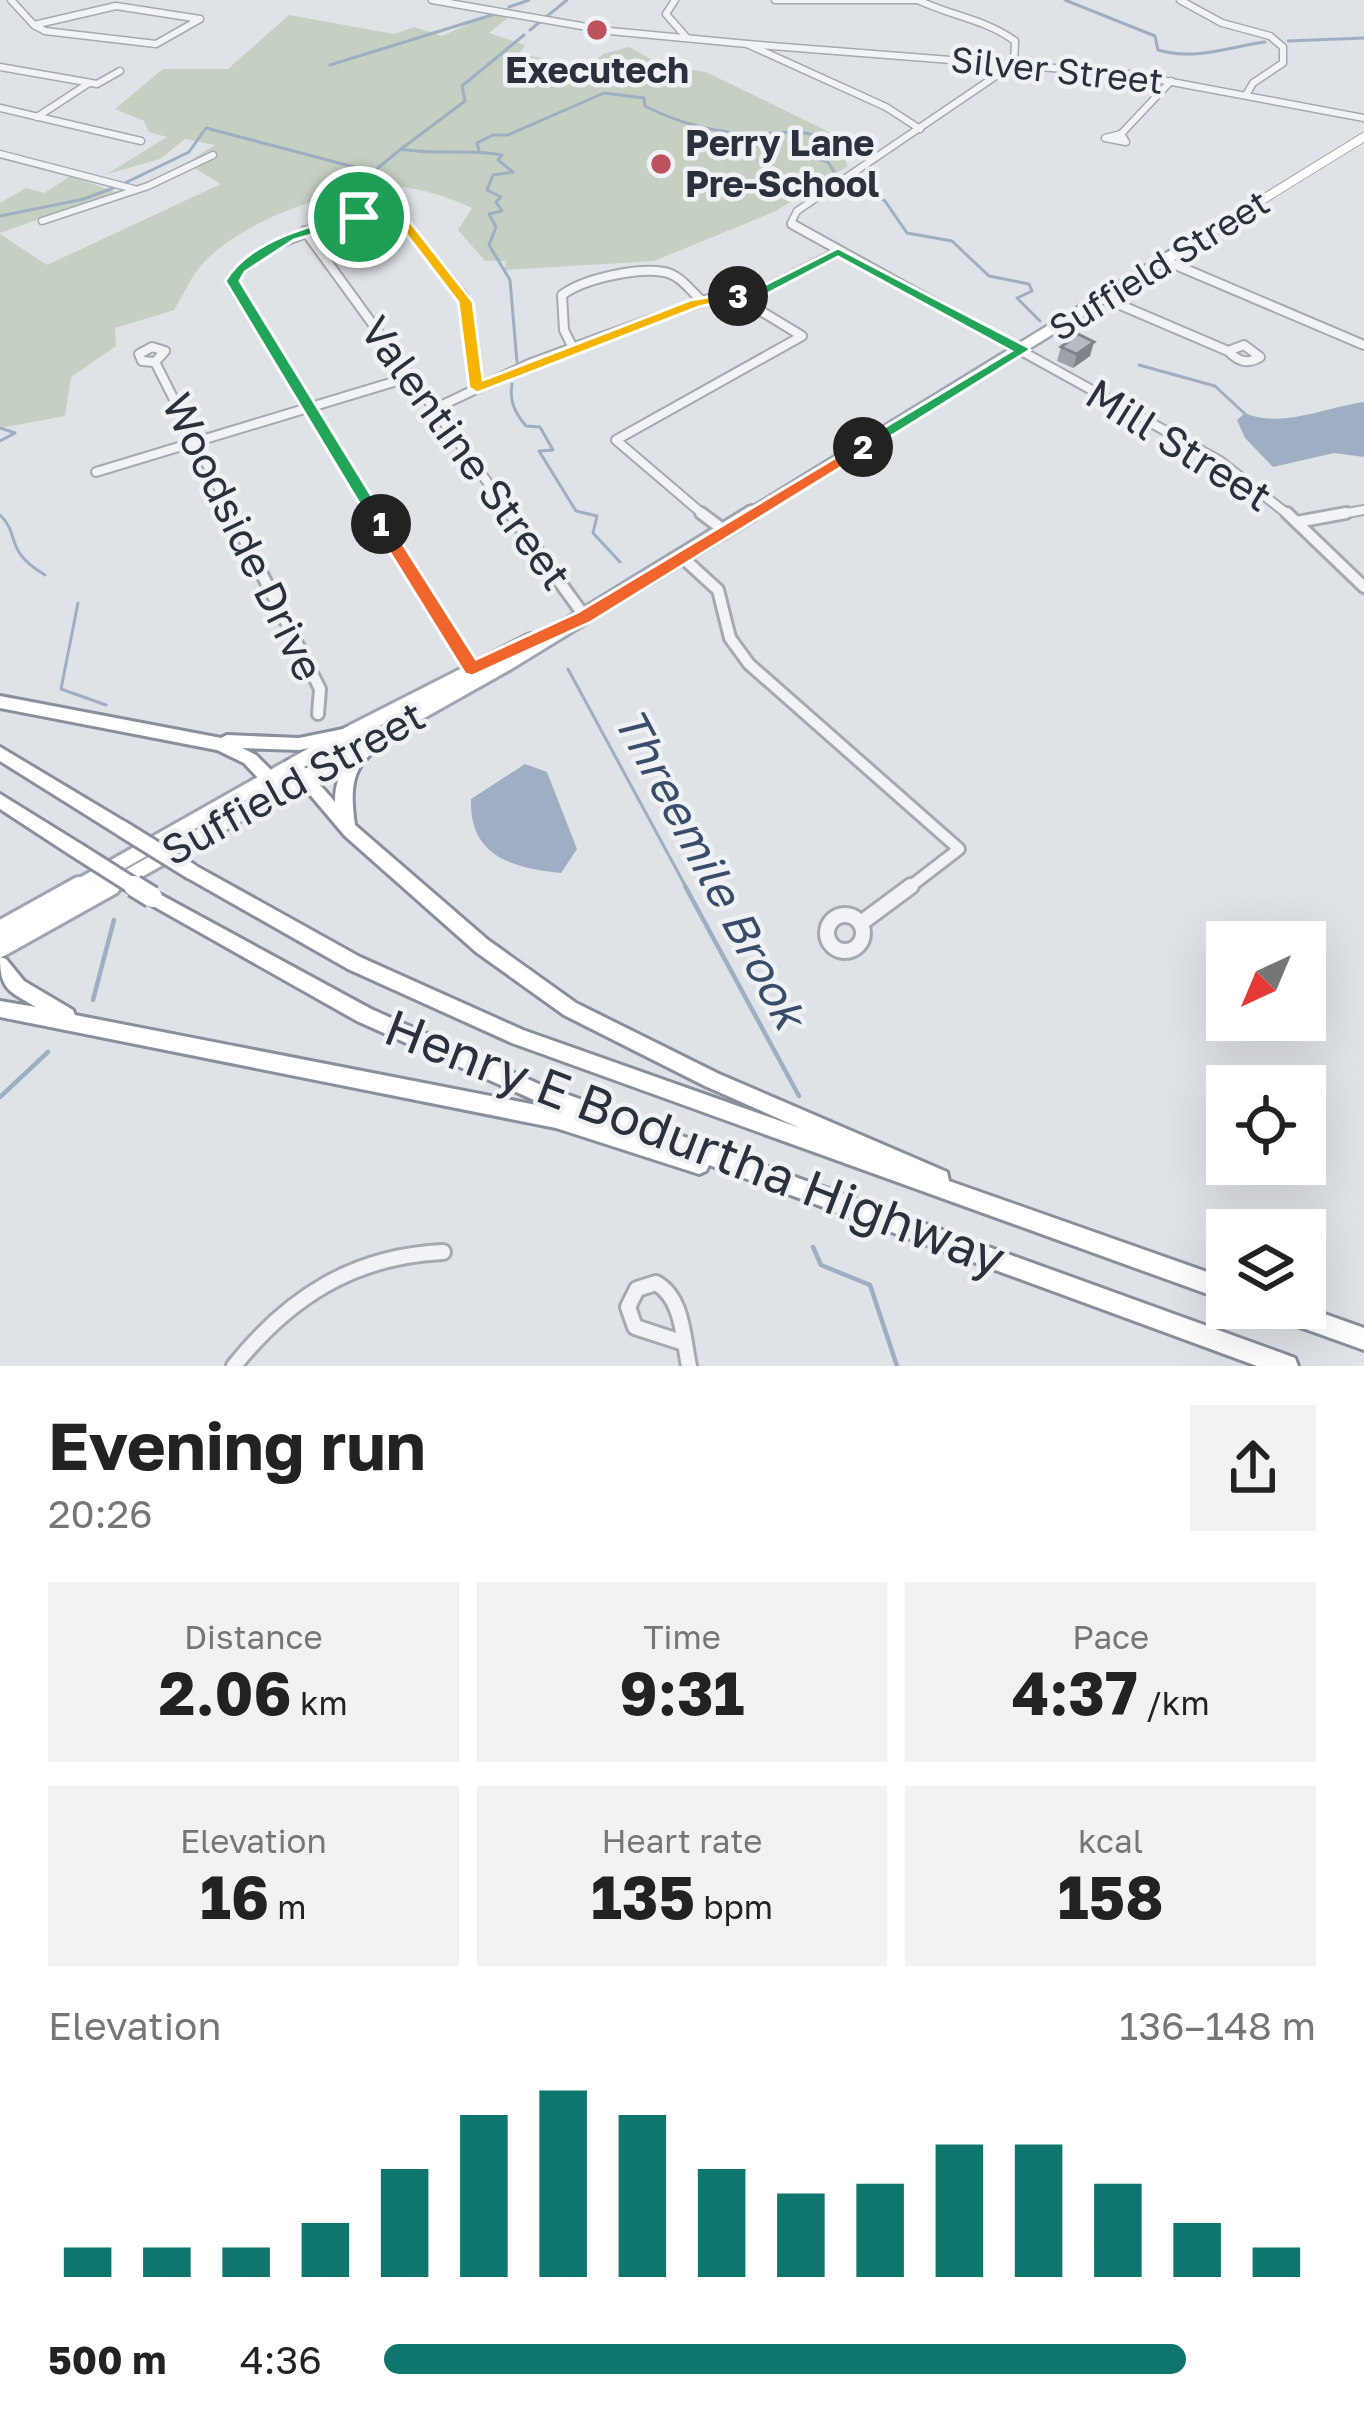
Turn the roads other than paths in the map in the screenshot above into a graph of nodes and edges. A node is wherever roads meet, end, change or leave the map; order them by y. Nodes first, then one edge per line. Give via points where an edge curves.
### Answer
1 (11, 0) edge
2 (432, 0) edge
3 (675, 0) edge
4 (775, 0) edge
5 (919, 0) edge
6 (1180, 0) edge
7 (34, 25) junction
8 (688, 38) junction
9 (747, 44) junction
10 (0, 64) edge
11 (1013, 65) junction
12 (120, 71) dead end
13 (1171, 81) junction
14 (89, 83) junction
15 (102, 83) junction
16 (1246, 95) junction
17 (0, 108) edge
18 (37, 117) junction
19 (1364, 118) edge
20 (920, 129) junction
21 (1121, 134) dead end
22 (1364, 137) edge
23 (141, 141) dead end
24 (0, 154) edge
25 (212, 154) dead end
26 (137, 190) junction
27 (41, 221) dead end
28 (304, 231) junction
29 (838, 252) junction
30 (1164, 260) junction
31 (746, 296) junction
32 (1104, 298) junction
33 (702, 301) junction
34 (1364, 345) edge
35 (573, 348) junction
36 (1022, 350) junction
37 (1228, 351) dead end
38 (155, 362) dead end
39 (410, 377) junction
40 (477, 388) junction
41 (307, 405) junction
42 (434, 409) junction
43 (196, 440) junction
44 (97, 472) dead end
45 (1364, 510) edge
46 (1297, 522) junction
47 (726, 531) junction
48 (683, 558) junction
49 (1364, 587) edge
50 (585, 617) junction
51 (476, 674) junction
52 (0, 702) edge
53 (318, 714) dead end
54 (399, 724) junction
55 (348, 734) junction
56 (200, 739) junction
57 (0, 753) edge
58 (298, 770) junction
59 (274, 783) junction
60 (0, 801) edge
61 (351, 831) junction
62 (861, 923) dead end
63 (0, 930) edge
64 (0, 947) edge
65 (0, 965) edge
66 (0, 1009) edge
67 (91, 1027) junction
68 (856, 1210) junction
69 (1064, 1233) junction
70 (442, 1252) dead end
71 (1206, 1283) edge
72 (1160, 1320) junction
73 (1326, 1325) edge
74 (1364, 1339) edge
75 (684, 1343) dead end
76 (234, 1366) edge
77 (689, 1366) edge
78 (1265, 1366) edge
79 (1287, 1366) edge

1 - 7 street
2 - 8 street, Silver Street
3 - 8 street via 666,14
4 - 5 street
5 - 11 street via 1003,29 1016,44
6 - 16 street via 1283,46 1283,63
7 - 7 street via 156,44 200,19 116,6
8 - 9 street, Silver Street
9 - 11 street, Silver Street
9 - 20 street
10 - 14 street
10 - 15 street
11 - 13 street, Silver Street
11 - 20 street
12 - 15 street
13 - 16 street, Silver Street
13 - 21 street
14 - 15 street
14 - 18 street
16 - 19 street, Silver Street
17 - 18 street
18 - 23 street
20 - 29 street, Mill Street via 790,220
22 - 30 main road, Suffield Street
24 - 26 street
25 - 26 street
26 - 27 street
28 - 39 street, Valentine Street
28 - 40 street via 369,216 409,226 464,297
28 - 41 street via 232,281
29 - 31 street
29 - 36 street, Mill Street
30 - 32 main road, Suffield Street
30 - 34 street
31 - 33 street
31 - 47 street via 802,336 616,440
32 - 36 main road, Suffield Street
32 - 37 street
33 - 35 street
33 - 35 street via 662,271 581,281 562,295
35 - 40 street
36 - 46 street, Mill Street via 1220,460
36 - 47 main road, Suffield Street
38 - 43 street, Woodside Drive
39 - 41 street
39 - 42 street, Valentine Street
40 - 42 street
41 - 43 street
41 - 51 street
42 - 50 street, Valentine Street
43 - 44 street
43 - 53 street, Woodside Drive via 320,689
45 - 46 street
46 - 49 street, Mill Street
47 - 48 main road, Suffield Street
48 - 50 main road, Suffield Street
48 - 62 street via 718,590 730,638 749,664 959,849
50 - 51 main road, Suffield Street
51 - 54 main road, Suffield Street
51 - 55 main road, Suffield Street
52 - 56 highway
54 - 58 main road, Suffield Street
54 - 61 highway via 347,769 342,802
55 - 56 highway via 291,745
55 - 58 main road, Suffield Street
56 - 59 highway via 243,754
57 - 69 highway, Henry E Bodurtha Highway, bridge via 354,963 519,1037
58 - 59 main road, Suffield Street
58 - 61 highway
59 - 63 main road, Suffield Street
59 - 64 main road, Suffield Street
60 - 68 highway, Henry E Bodurtha Highway, bridge via 287,975 448,1055
61 - 69 highway via 482,946 570,1009 712,1080
65 - 67 highway via 35,1000
66 - 67 highway
67 - 68 highway via 556,1118
68 - 72 highway, Henry E Bodurtha Highway
69 - 71 highway, Henry E Bodurtha Highway
70 - 76 street via 403,1250 324,1281
72 - 78 highway
72 - 79 highway, Henry E Bodurtha Highway
73 - 74 highway
75 - 77 street

